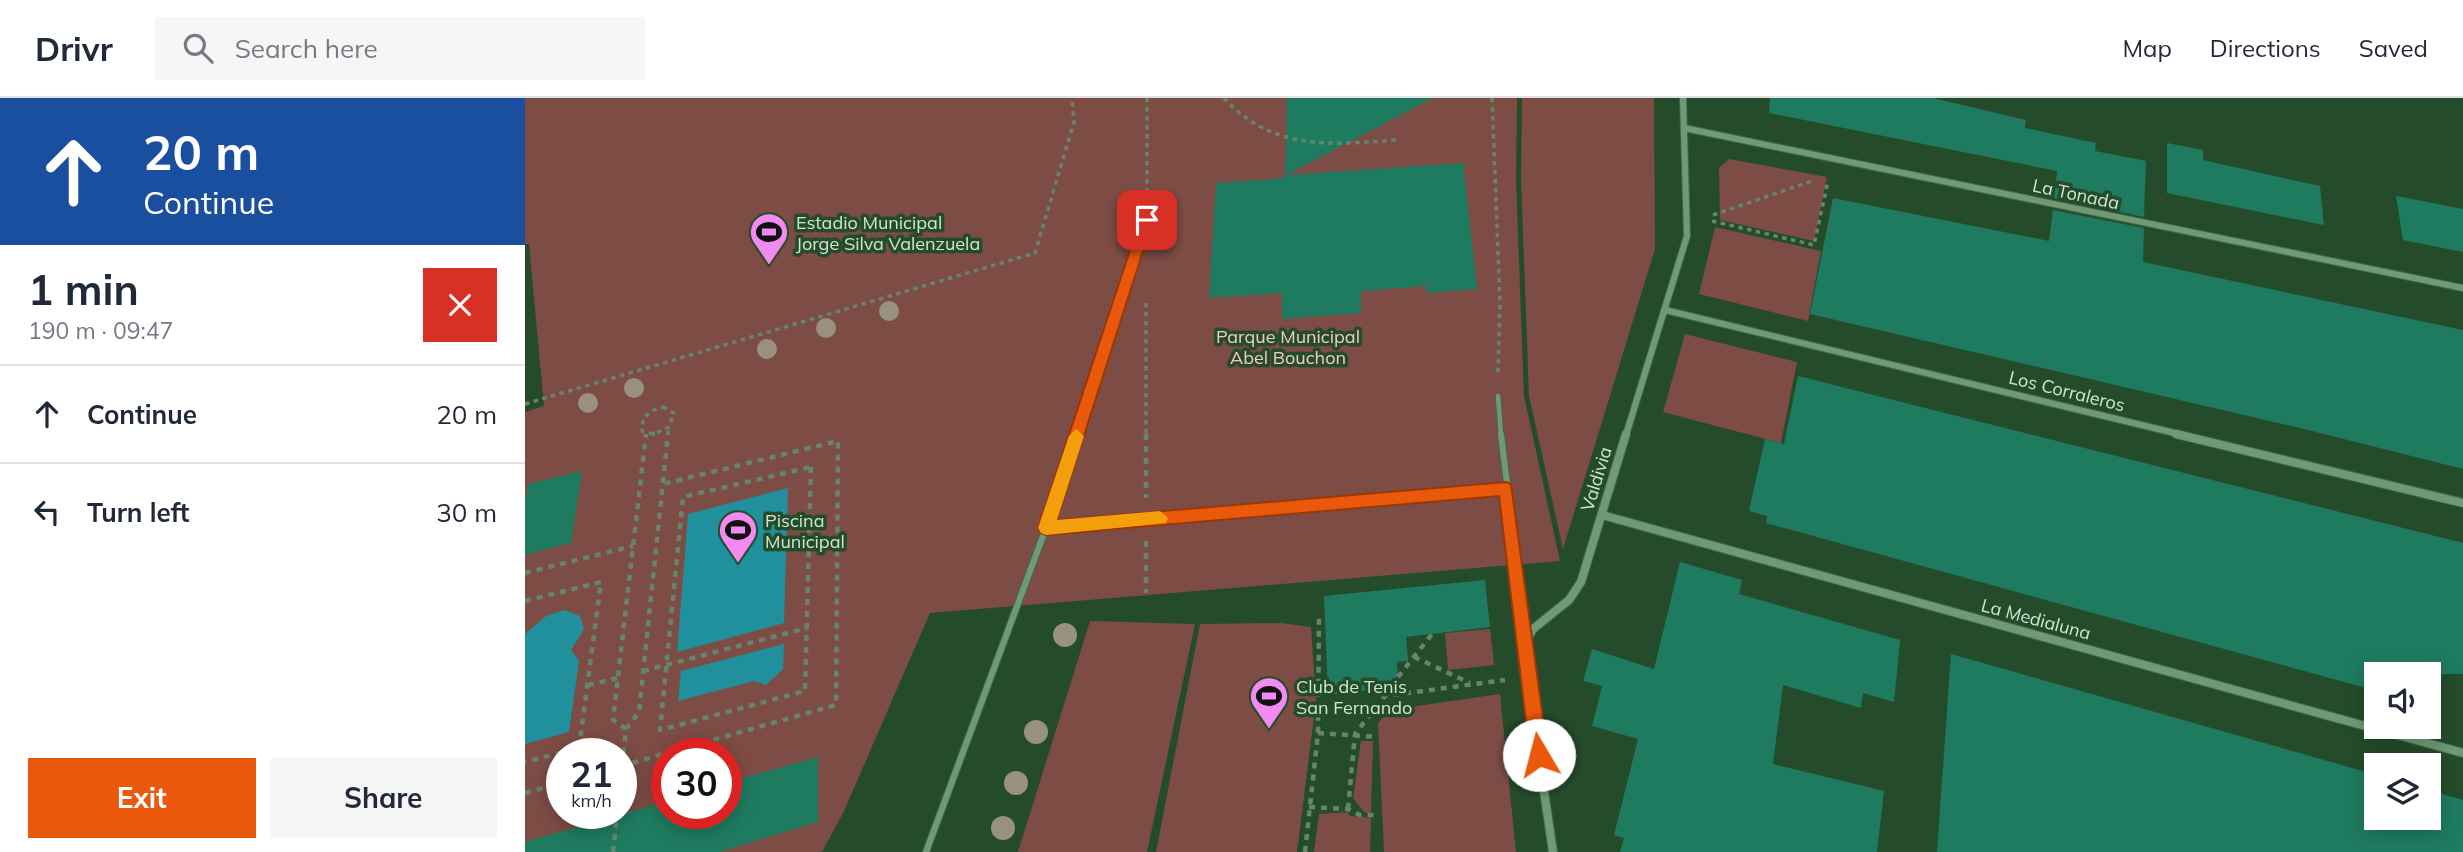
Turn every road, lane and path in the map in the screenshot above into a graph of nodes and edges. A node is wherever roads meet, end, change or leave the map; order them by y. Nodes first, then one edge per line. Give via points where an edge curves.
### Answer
1 (1072, 98) edge
2 (1147, 98) edge
3 (1224, 98) edge
4 (1492, 98) edge
5 (1683, 98) edge
6 (1684, 128) junction
7 (1397, 140) dead end
8 (1713, 215) dead end
9 (1147, 220) joint
10 (1712, 221) dead end
11 (2463, 288) edge
12 (1146, 302) dead end
13 (1665, 310) junction
14 (1498, 396) joint
15 (525, 404) edge
16 (669, 427) junction
17 (646, 433) junction
18 (663, 484) junction
19 (1506, 489) junction
20 (2463, 503) edge
21 (1602, 515) junction
22 (1146, 519) junction
23 (1046, 528) junction
24 (633, 546) junction
25 (525, 573) edge
26 (1146, 593) dead end
27 (525, 601) edge
28 (1319, 618) dead end
29 (807, 628) junction
30 (1433, 633) dead end
31 (1526, 641) junction
32 (1414, 657) junction
33 (667, 665) junction
34 (643, 671) junction
35 (1398, 677) dead end
36 (618, 678) junction
37 (1509, 680) dead end
38 (1473, 684) junction
39 (588, 686) junction
40 (626, 729) junction
41 (1318, 733) junction
42 (1355, 734) junction
43 (1378, 737) dead end
44 (625, 738) edge
45 (2463, 753) edge
46 (637, 761) edge
47 (525, 762) edge
48 (546, 787) edge
49 (525, 793) edge
50 (1309, 807) junction
51 (1348, 809) junction
52 (1374, 815) dead end
53 (615, 829) edge
54 (613, 852) edge
55 (926, 852) edge
56 (1305, 852) edge
57 (1553, 852) edge

1 - 15 path via 1074,122 1035,253
2 - 9 path
3 - 7 path via 1255,125 1286,139 1332,144
4 - 14 path via 1500,303
5 - 6 street, Valdivia
6 - 11 street, La Tonada
6 - 13 street, Valdivia via 1687,236
8 - 10 path via 1829,175 1814,245
9 - 23 lane
12 - 22 path
13 - 20 street, Los Corraleros
13 - 21 street, Valdivia
14 - 19 lane
16 - 17 path
16 - 17 path via 674,413 657,408 640,423
16 - 18 path
17 - 24 path
18 - 34 path
18 - 46 path via 838,441 836,705
19 - 22 lane
19 - 31 lane
21 - 31 street, Valdivia via 1581,582
21 - 45 street, La Medialuna
22 - 23 lane
22 - 26 path
23 - 55 lane
24 - 25 path
24 - 36 path
27 - 39 path via 601,582
28 - 41 path
29 - 33 path
29 - 33 path via 805,691 660,730
29 - 33 path via 811,467 683,497
30 - 32 path
31 - 57 street
32 - 35 path
32 - 38 path
33 - 34 path
34 - 40 path via 639,712
36 - 39 path
36 - 40 path via 613,720
37 - 38 path
38 - 42 path via 1385,696
39 - 47 path via 579,748
40 - 44 path
41 - 42 path
41 - 50 path
42 - 43 path
42 - 51 path
48 - 49 path
50 - 51 path
50 - 56 path
51 - 52 path
53 - 54 path

